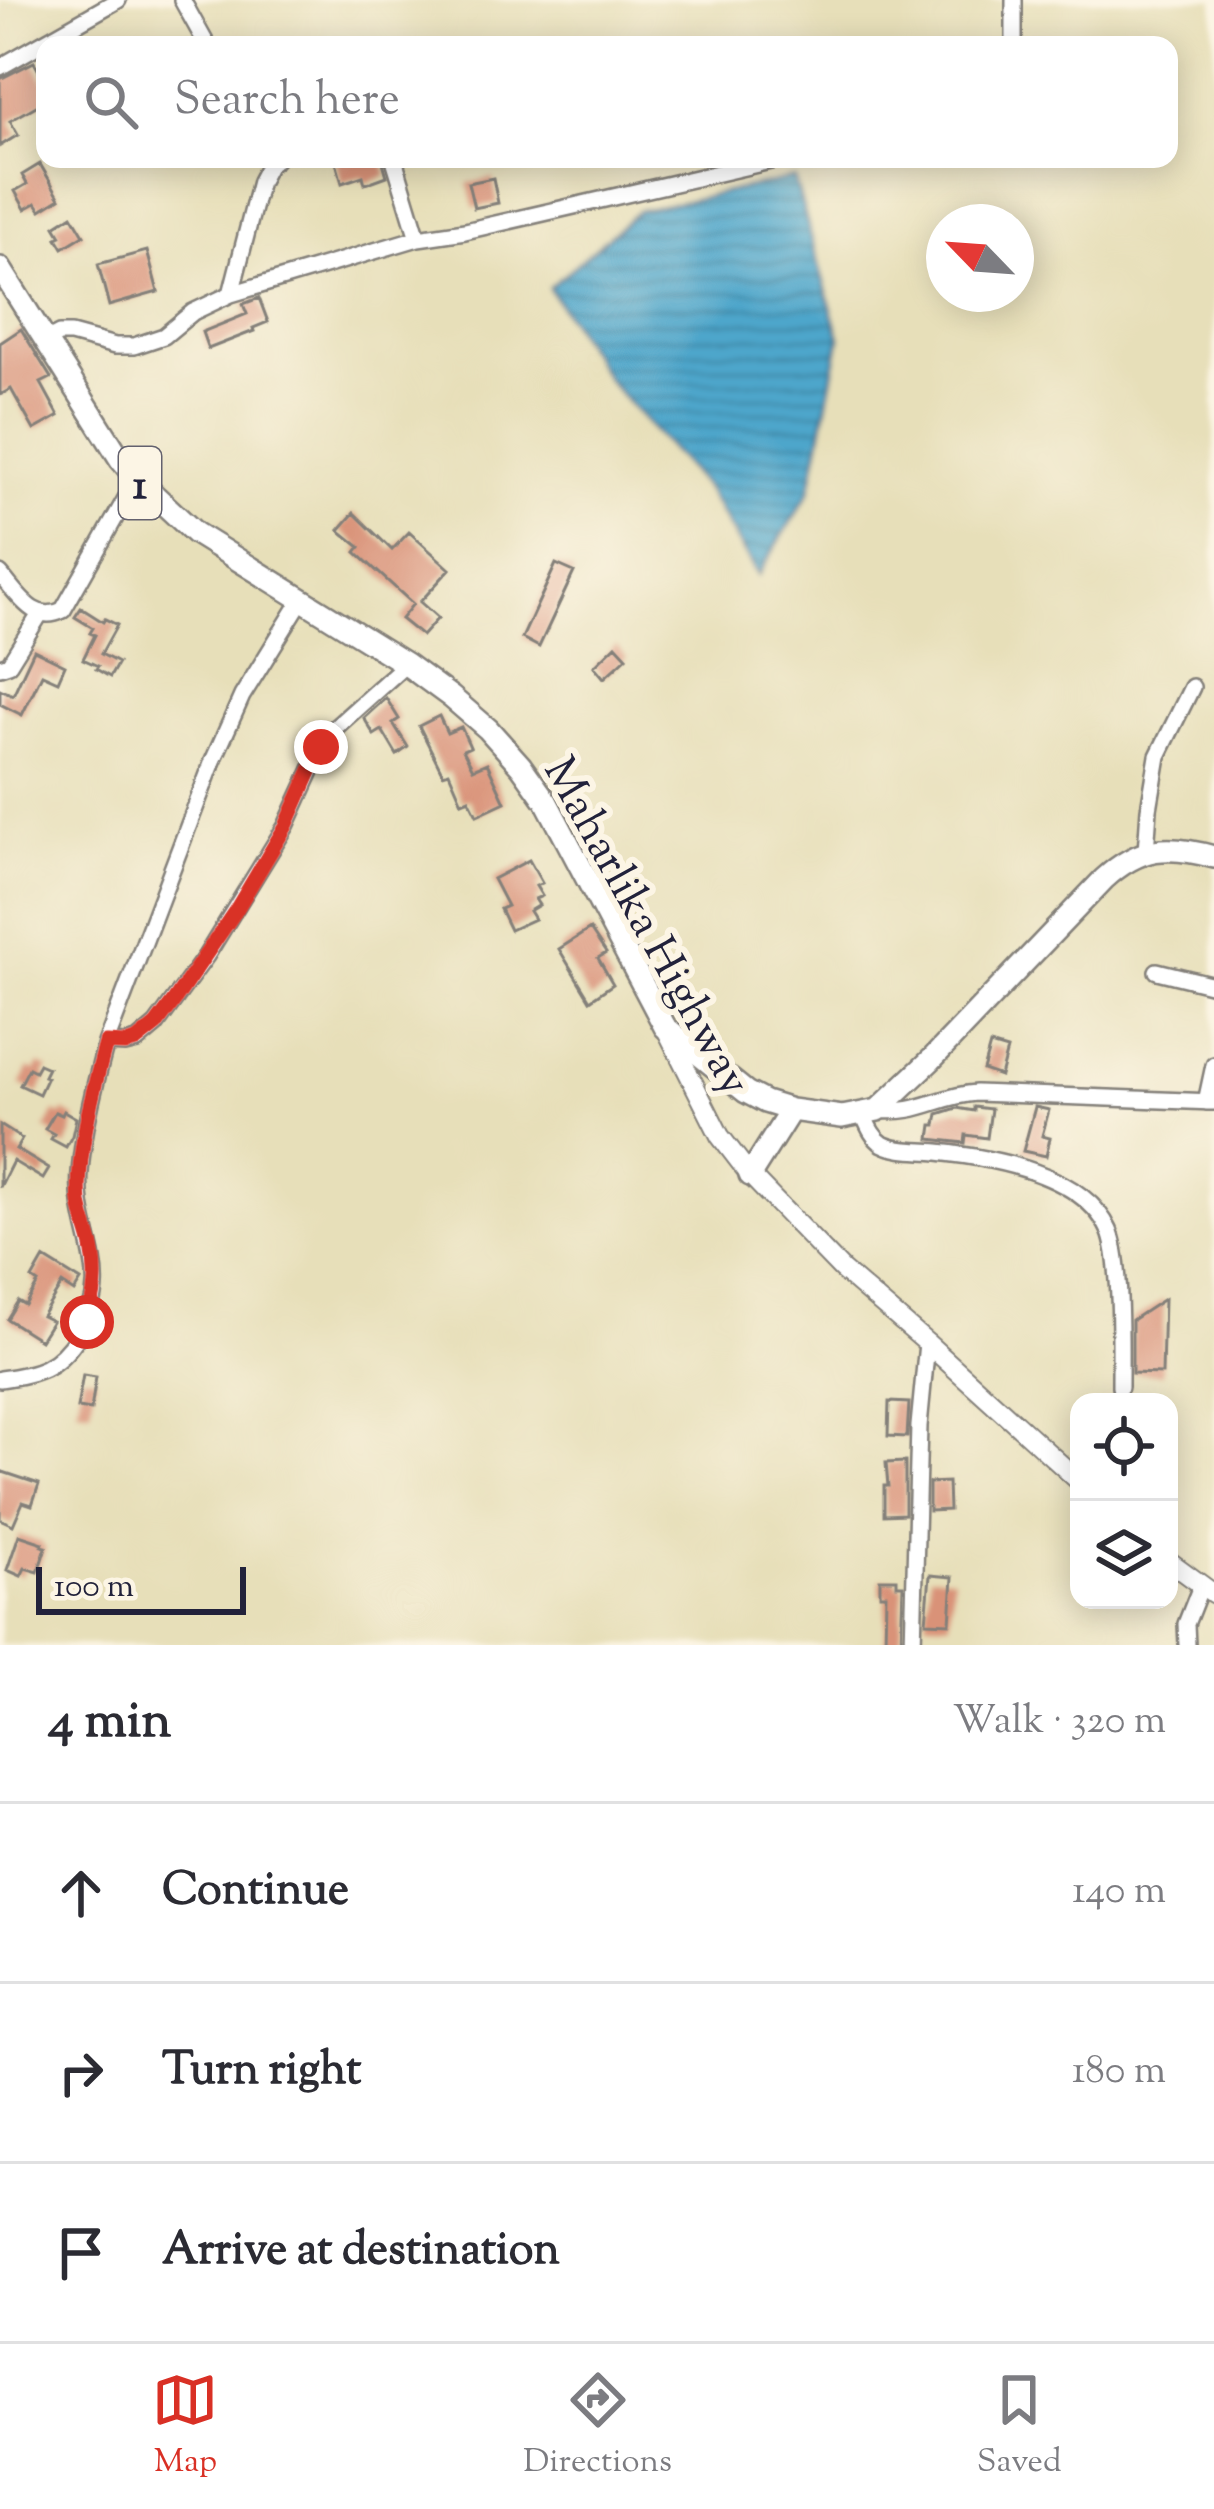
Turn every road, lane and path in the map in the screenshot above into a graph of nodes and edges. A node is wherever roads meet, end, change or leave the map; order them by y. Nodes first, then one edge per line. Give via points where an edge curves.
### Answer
1 (118, 0) edge
2 (182, 0) edge
3 (1014, 0) edge
4 (55, 36) edge
5 (202, 36) edge
6 (1013, 36) edge
7 (36, 47) edge
8 (0, 67) edge
9 (268, 168) edge
10 (397, 168) edge
11 (740, 168) edge
12 (418, 238) junction
13 (0, 268) edge
14 (231, 294) junction
15 (46, 340) junction
16 (137, 479) junction
17 (0, 574) edge
18 (302, 598) junction
19 (40, 614) junction
20 (406, 664) junction
21 (0, 667) edge
22 (1192, 687) dead end
23 (1146, 852) junction
24 (1214, 857) edge
25 (1157, 970) dead end
26 (1214, 986) edge
27 (665, 1027) junction
28 (106, 1043) junction
29 (1214, 1065) edge
30 (1210, 1102) edge
31 (791, 1111) junction
32 (870, 1112) junction
33 (749, 1175) junction
34 (927, 1342) junction
35 (0, 1379) edge
36 (1120, 1387) dead end
37 (1070, 1473) edge
38 (1178, 1568) edge
39 (1208, 1590) edge
40 (914, 1645) edge
41 (1187, 1645) edge

1 - 4 street
2 - 5 street
3 - 6 street
7 - 8 street
9 - 14 street
10 - 12 street
11 - 12 street
12 - 14 street
13 - 15 highway, Maharlika Highway / 1
14 - 15 street via 134,346 71,334
15 - 16 highway, Maharlika Highway / 1
16 - 18 highway, Maharlika Highway / 1 via 195,533
16 - 19 street via 63,610
17 - 19 street
18 - 20 highway, Maharlika Highway / 1
18 - 28 street via 213,761
19 - 21 street
20 - 27 highway, Maharlika Highway / 1 via 476,718 521,766 570,842
20 - 28 street via 328,734 276,842 156,1025 136,1041
22 - 23 street via 1157,756
23 - 24 highway
23 - 32 highway via 1104,879 932,1060
25 - 26 street
27 - 31 highway via 746,1092
27 - 33 main road, Maharlika Highway / 1
28 - 35 street via 80,1170 97,1289 87,1322 53,1364
29 - 30 street
30 - 32 street via 976,1093
31 - 32 highway via 842,1118
31 - 33 highway
32 - 36 street via 877,1139 891,1147 1024,1167 1096,1212 1115,1252
33 - 34 main road, Maharlika Highway / 1
34 - 37 main road, Maharlika Highway / 1
34 - 40 street
38 - 39 main road
39 - 41 street via 1186,1624

